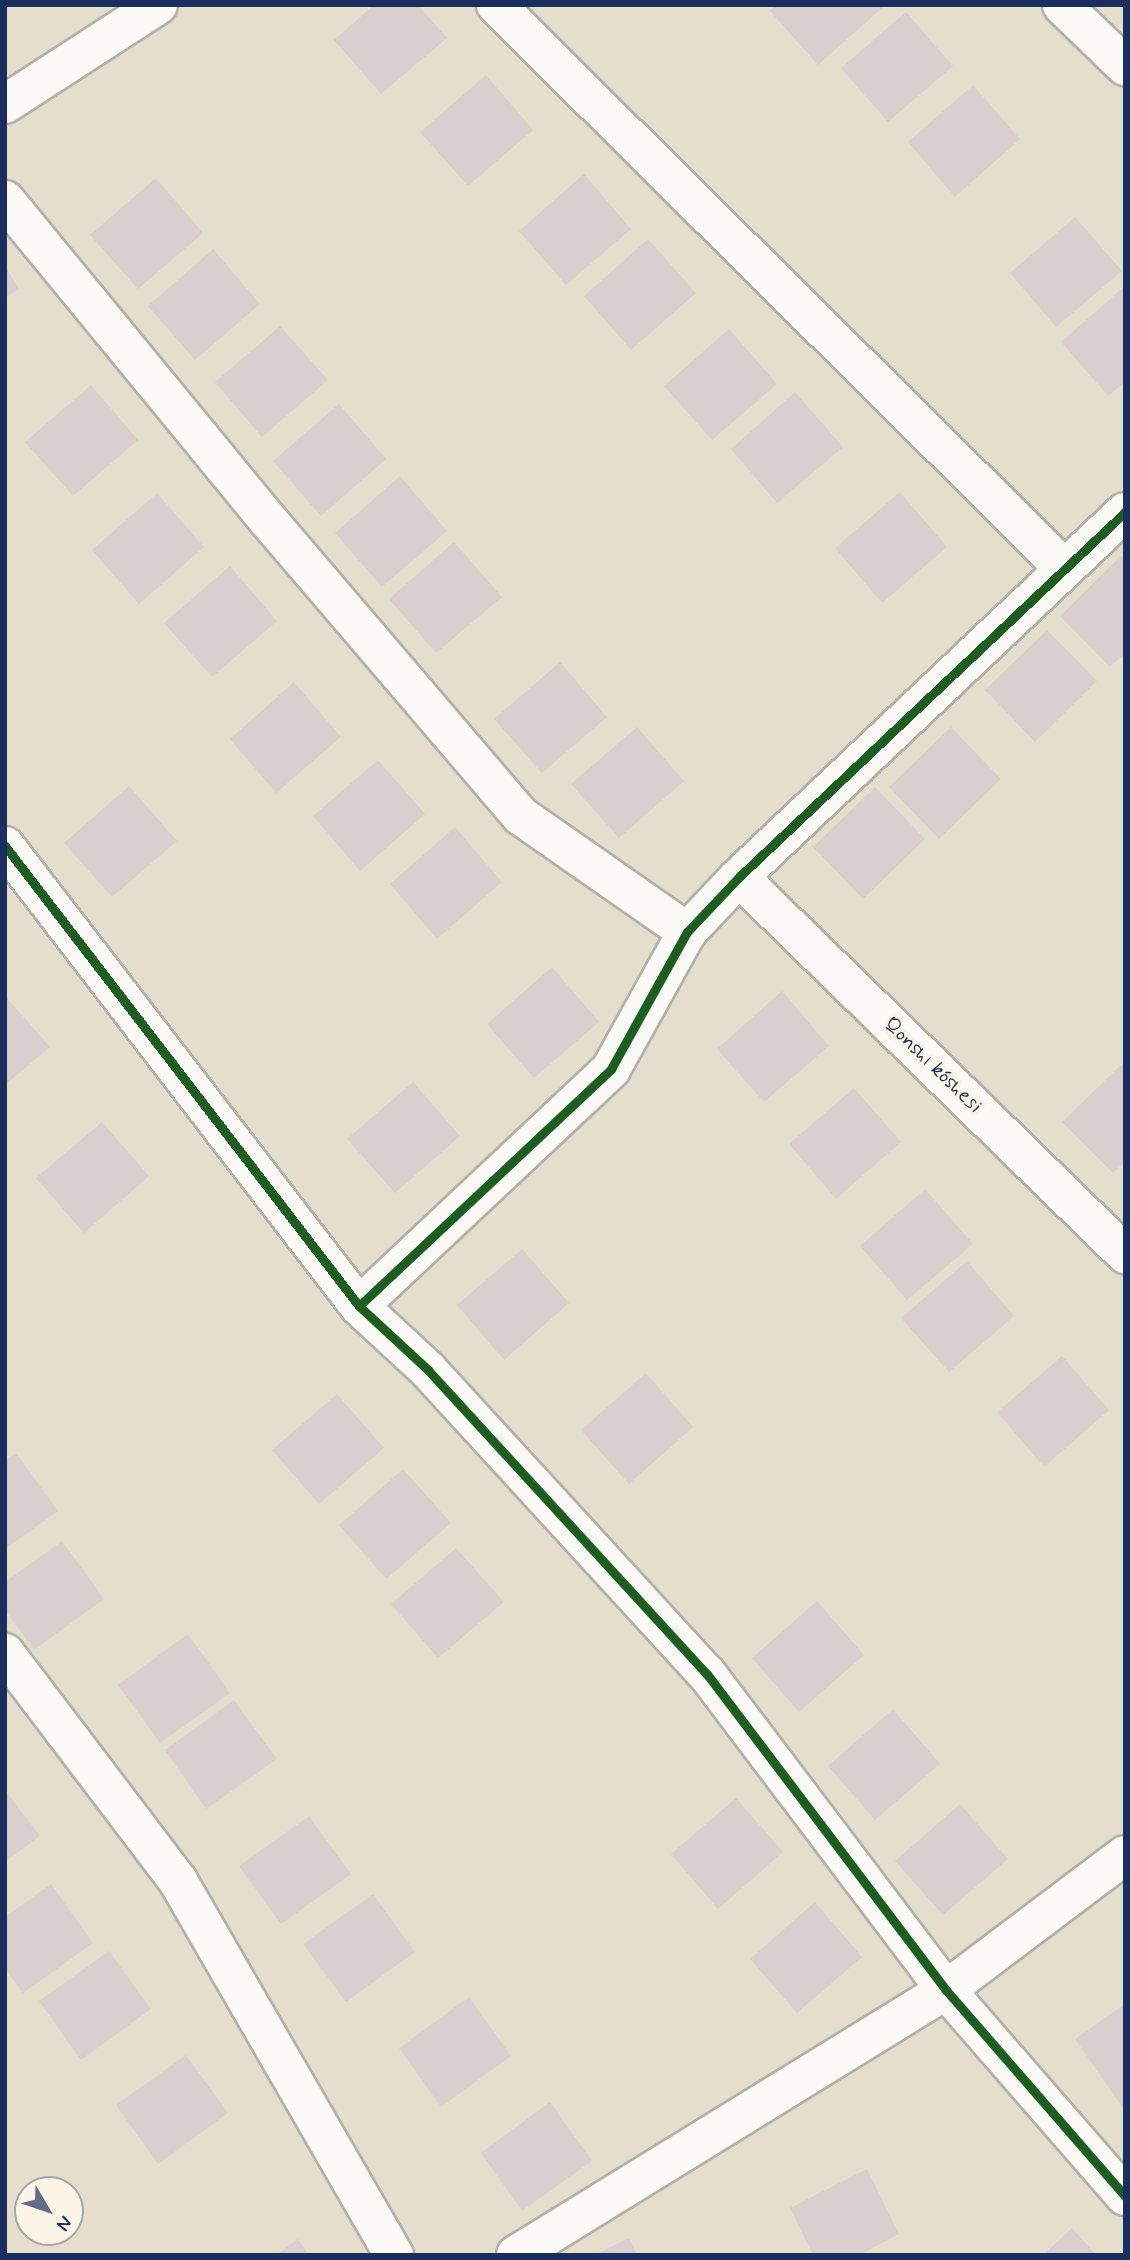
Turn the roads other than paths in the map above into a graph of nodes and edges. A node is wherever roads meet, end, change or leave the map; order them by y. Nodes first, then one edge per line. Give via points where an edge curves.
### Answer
1 (158, 5) edge
2 (496, 5) edge
3 (1062, 5) edge
4 (1125, 66) edge
5 (5, 104) edge
6 (5, 200) edge
7 (1125, 512) edge
8 (1063, 568) junction
9 (5, 846) edge
10 (739, 877) junction
11 (687, 932) junction
12 (1123, 1248) edge
13 (359, 1306) junction
14 (5, 1653) edge
15 (1125, 1855) edge
16 (946, 1990) junction
17 (1125, 2196) edge
18 (394, 2255) edge
19 (516, 2255) edge

1 - 5 street
2 - 8 street
3 - 4 street
6 - 11 street via 268,520 521,816
7 - 8 street
8 - 10 street
9 - 13 street
10 - 11 street
10 - 12 street, Qonshı kóshesi
11 - 13 street via 611,1069
13 - 16 street via 428,1370 707,1674
14 - 18 street via 178,1881
15 - 16 street
16 - 17 street
16 - 19 street

